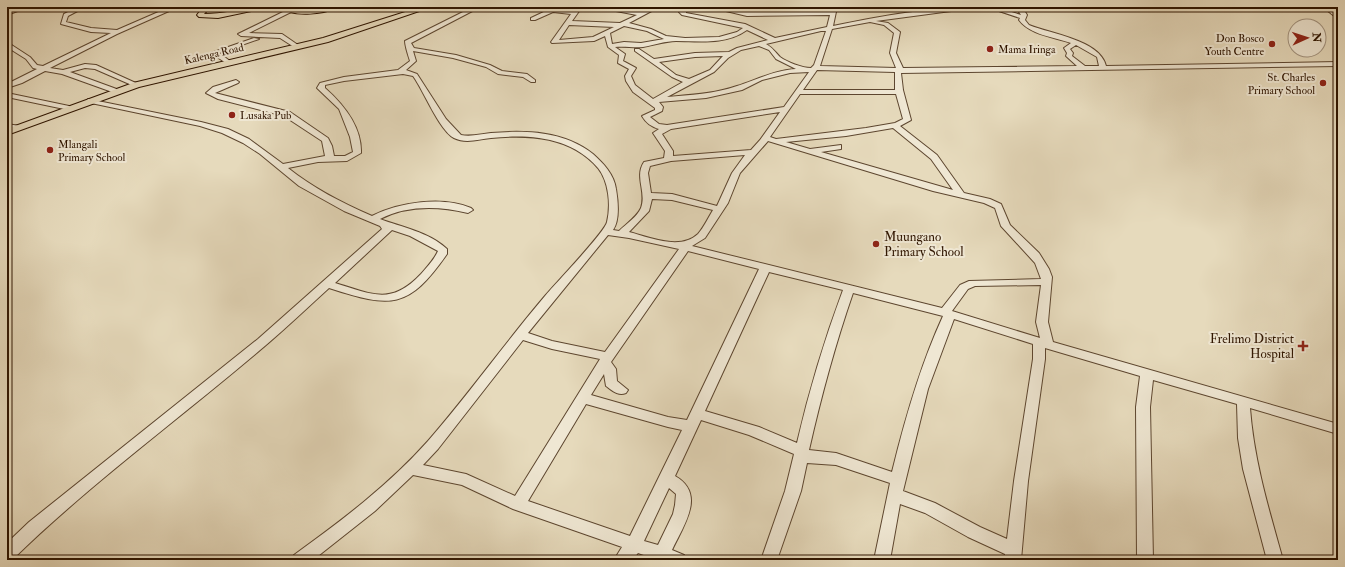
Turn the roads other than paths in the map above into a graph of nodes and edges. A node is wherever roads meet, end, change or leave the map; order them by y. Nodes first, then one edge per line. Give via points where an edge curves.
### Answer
1 (25, 7) edge
2 (82, 7) edge
3 (175, 7) edge
4 (207, 7) edge
5 (267, 7) edge
6 (282, 7) edge
7 (333, 7) edge
8 (428, 7) edge
9 (477, 7) edge
10 (598, 7) edge
11 (634, 7) edge
12 (683, 7) edge
13 (689, 7) edge
14 (719, 7) edge
15 (749, 7) edge
16 (778, 7) edge
17 (978, 7) edge
18 (990, 7) edge
19 (1019, 7) edge
20 (1326, 7) edge
21 (249, 8) edge
22 (550, 8) edge
23 (654, 8) edge
24 (726, 9) junction
25 (577, 10) edge
26 (289, 11) junction
27 (7, 13) edge
28 (644, 14) junction
29 (757, 14) junction
30 (818, 14) junction
31 (836, 14) edge
32 (1022, 17) junction
33 (1338, 17) edge
34 (533, 19) dead end
35 (269, 21) junction
36 (868, 21) junction
37 (569, 24) junction
38 (623, 25) junction
39 (747, 28) junction
40 (829, 28) junction
41 (278, 30) junction
42 (120, 31) junction
43 (607, 33) junction
44 (271, 35) junction
45 (665, 39) junction
46 (775, 41) junction
47 (1075, 43) junction
48 (7, 44) edge
49 (760, 44) junction
50 (296, 46) junction
51 (610, 46) junction
52 (410, 49) junction
53 (637, 50) dead end
54 (731, 53) junction
55 (703, 55) junction
56 (655, 61) junction
57 (228, 62) junction
58 (1338, 64) edge
59 (1103, 67) junction
60 (43, 68) junction
61 (1083, 68) junction
62 (811, 70) junction
63 (899, 71) junction
64 (63, 72) junction
65 (402, 72) junction
66 (533, 81) dead end
67 (236, 82) dead end
68 (689, 82) junction
69 (136, 85) junction
70 (7, 86) edge
71 (118, 91) junction
72 (798, 92) junction
73 (900, 92) junction
74 (7, 95) edge
75 (90, 100) junction
76 (656, 101) junction
77 (69, 108) junction
78 (786, 109) junction
79 (894, 125) junction
80 (7, 126) edge
81 (17, 128) junction
82 (656, 129) junction
83 (7, 132) edge
84 (820, 135) junction
85 (770, 139) junction
86 (792, 146) junction
87 (838, 147) dead end
88 (752, 152) junction
89 (811, 152) junction
90 (330, 159) junction
91 (668, 160) junction
92 (280, 168) junction
93 (961, 195) junction
94 (647, 196) junction
95 (718, 209) junction
96 (468, 210) dead end
97 (372, 220) junction
98 (386, 226) junction
99 (605, 232) junction
100 (622, 234) junction
101 (680, 246) junction
102 (765, 268) junction
103 (1046, 282) junction
104 (327, 284) junction
105 (849, 288) junction
106 (948, 313) junction
107 (520, 334) junction
108 (1043, 343) junction
109 (606, 360) junction
110 (1147, 372) junction
111 (621, 390) dead end
112 (584, 398) junction
113 (1243, 401) junction
114 (695, 420) junction
115 (1338, 429) edge
116 (802, 455) junction
117 (412, 469) junction
118 (666, 479) junction
119 (897, 487) junction
120 (518, 504) junction
121 (634, 545) junction
122 (7, 554) edge
123 (662, 554) junction
124 (1013, 555) edge
125 (300, 560) edge
126 (622, 560) edge
127 (678, 560) edge
128 (769, 560) edge
129 (882, 560) edge
130 (1145, 560) edge
131 (1276, 560) edge

1 - 27 street
2 - 42 street via 68,13 63,23 91,30
3 - 42 street
4 - 21 main road via 201,16 218,16
5 - 21 main road
6 - 26 main road
7 - 26 main road via 308,13
8 - 50 main road, Kalenga Road
9 - 52 street via 408,41
10 - 28 street
11 - 23 street
12 - 39 street via 684,14 726,20
13 - 24 street
14 - 24 street
15 - 29 street
16 - 30 street via 805,9
17 - 36 street
18 - 32 street
19 - 32 street via 1023,13
20 - 33 street
22 - 25 street
22 - 34 street
23 - 28 street
24 - 29 street via 743,14
25 - 37 street
26 - 35 street
28 - 38 street
29 - 30 street
30 - 31 street
31 - 36 street
31 - 40 street
32 - 47 street via 1024,24 1034,30
35 - 41 street
35 - 44 street via 241,34
36 - 40 street
36 - 63 street via 886,24 897,32 893,53
37 - 38 street
37 - 43 street via 554,42 591,40
38 - 43 street
38 - 45 street via 651,30
39 - 45 street via 740,33 717,40
39 - 46 street
40 - 46 street
40 - 62 street
41 - 44 street
41 - 50 street
42 - 60 street
43 - 51 street
44 - 57 street via 239,43 214,53
45 - 51 street via 641,45
45 - 55 street via 671,44
46 - 49 street
47 - 59 street via 1100,56
47 - 61 street via 1067,48 1069,56
48 - 60 street via 28,58 33,66
49 - 54 street
49 - 62 street via 771,49 778,58
50 - 57 main road, Kalenga Road
51 - 76 street via 622,54 620,62 633,68 628,79 634,87
52 - 65 street via 413,61 403,68
52 - 66 street via 454,56 488,66 500,73 525,75
53 - 56 street
54 - 55 street
54 - 68 street via 712,71
55 - 56 street
56 - 68 street via 674,76
57 - 69 main road, Kalenga Road
58 - 59 street
59 - 61 street
60 - 64 street
60 - 70 street via 22,82
61 - 63 street
62 - 63 street
62 - 72 street
62 - 76 street via 790,71 706,96
63 - 73 street
64 - 69 street via 85,66 96,67
64 - 71 street
65 - 90 street via 344,79 321,85 321,88 341,107 358,147 357,153 352,156
65 - 99 street via 415,75 449,129 457,137 547,136 572,145 591,158 604,170 610,181 613,216 610,227
67 - 90 street via 210,93 291,115 325,140
68 - 76 street
69 - 71 main road, Kalenga Road
71 - 75 main road, Kalenga Road
72 - 73 street
72 - 78 street
73 - 79 street via 907,120
74 - 77 street
75 - 77 main road, Kalenga Road
75 - 92 street via 225,131 252,145
76 - 82 street via 659,109 646,116
77 - 81 main road, Kalenga Road
78 - 82 street
78 - 85 street
79 - 84 street
79 - 93 street via 934,157
80 - 81 street
81 - 83 main road, Kalenga Road
82 - 91 street via 669,151
84 - 85 street
84 - 86 street via 819,140
85 - 86 street
85 - 88 street
86 - 89 street
87 - 89 street
88 - 91 street
88 - 95 street via 736,173
89 - 93 street
90 - 92 street via 306,161
91 - 94 street via 651,162 644,166
92 - 97 street via 323,197
93 - 103 street via 998,206 1007,227 1040,260 1045,270
94 - 95 street via 672,197
94 - 100 street via 643,214
95 - 101 street via 706,230 695,241
96 - 97 street via 454,206 403,207
97 - 98 street
98 - 104 street via 385,233
98 - 104 street via 396,227 415,235 443,252 414,286 394,298 379,297
99 - 100 street
99 - 107 street
100 - 101 street
101 - 102 street
101 - 109 street
102 - 105 street
102 - 114 street
103 - 106 street via 973,283 964,287
103 - 108 street via 1042,322
104 - 122 street via 262,342 41,522
105 - 106 street
105 - 116 street via 814,398
106 - 108 street
106 - 119 street via 918,398
107 - 109 street via 538,342 575,348
107 - 117 street
108 - 110 street
108 - 124 street
109 - 111 street via 610,369 610,383
109 - 112 street
110 - 113 street
110 - 130 street via 1143,414
112 - 114 street via 668,422
112 - 120 street
113 - 115 street
113 - 131 street via 1245,437 1252,475
114 - 116 street via 754,431
114 - 118 street
116 - 119 street via 844,461
116 - 128 street via 788,508
117 - 120 street via 466,480
117 - 125 street
118 - 121 street
118 - 123 street via 680,489 684,498
119 - 124 street via 909,501 930,508
119 - 129 street
120 - 121 street
121 - 123 street
121 - 126 street
123 - 127 street

